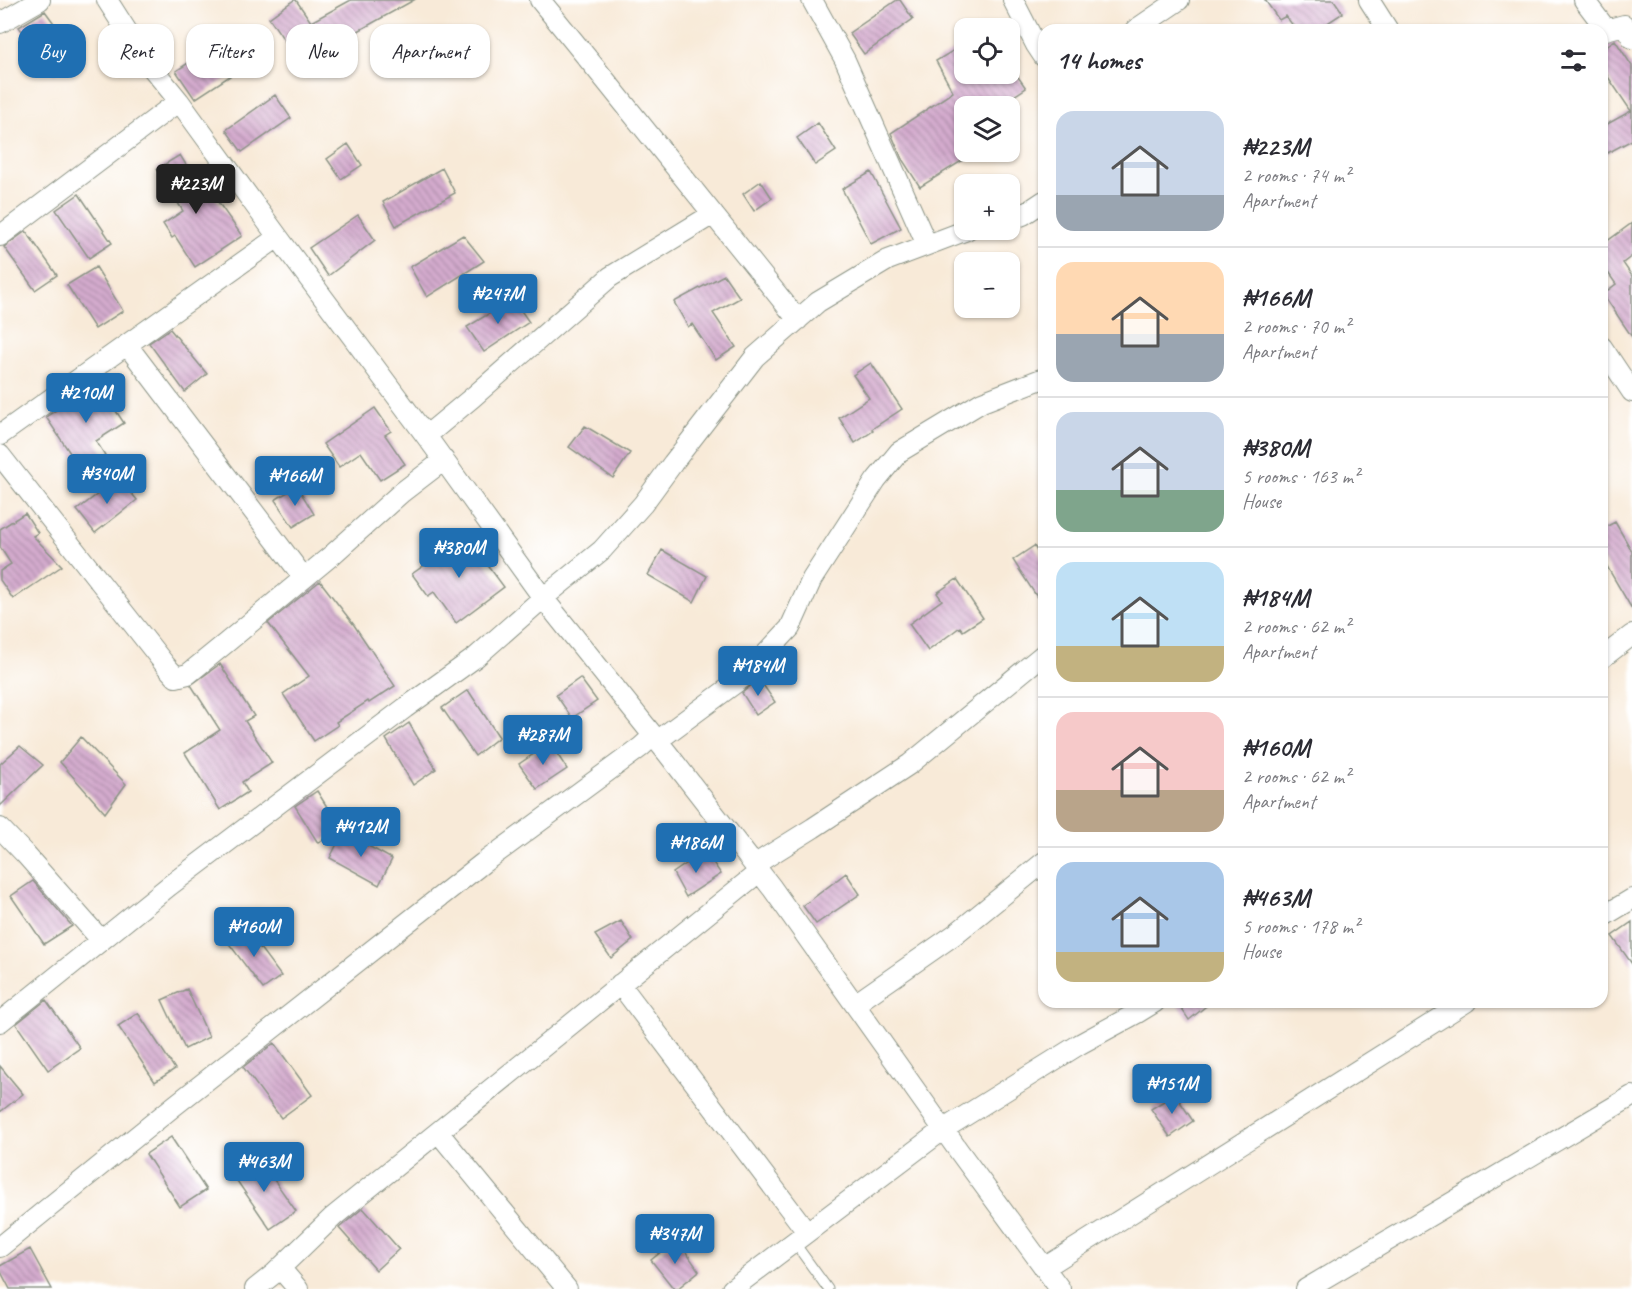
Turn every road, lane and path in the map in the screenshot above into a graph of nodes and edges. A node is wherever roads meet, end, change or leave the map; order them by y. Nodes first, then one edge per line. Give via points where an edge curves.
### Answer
1 (40, 0) edge
2 (106, 0) edge
3 (812, 0) edge
4 (1013, 0) edge
5 (1179, 0) edge
6 (1369, 0) edge
7 (1584, 0) edge
8 (542, 1) edge
9 (0, 23) edge
10 (1143, 24) edge
11 (1384, 24) edge
12 (1600, 24) edge
13 (1608, 29) edge
14 (1632, 38) edge
15 (1038, 46) edge
16 (179, 101) junction
17 (1038, 205) edge
18 (713, 214) junction
19 (1020, 216) edge
20 (954, 235) edge
21 (0, 236) edge
22 (278, 237) junction
23 (927, 245) junction
24 (798, 320) junction
25 (127, 345) junction
26 (1608, 356) edge
27 (1038, 380) edge
28 (1632, 392) edge
29 (0, 435) edge
30 (426, 436) junction
31 (0, 454) edge
32 (444, 460) junction
33 (304, 578) junction
34 (543, 598) junction
35 (1632, 635) edge
36 (1608, 653) edge
37 (1038, 659) edge
38 (655, 738) junction
39 (0, 828) edge
40 (1038, 867) edge
41 (756, 868) junction
42 (1632, 899) edge
43 (1608, 913) edge
44 (101, 940) junction
45 (620, 984) junction
46 (855, 1004) junction
47 (1145, 1008) edge
48 (1456, 1008) edge
49 (0, 1022) edge
50 (1632, 1096) edge
51 (944, 1129) junction
52 (438, 1132) junction
53 (800, 1237) junction
54 (0, 1247) edge
55 (280, 1268) junction
56 (1044, 1268) junction
57 (255, 1289) edge
58 (298, 1289) edge
59 (567, 1289) edge
60 (732, 1289) edge
61 (828, 1289) edge
62 (1060, 1289) edge
63 (1306, 1289) edge

1 - 9 street
2 - 16 street via 144,58
3 - 23 street via 845,60
4 - 15 street
5 - 10 street
6 - 11 street
7 - 12 street
8 - 18 street
13 - 14 street via 1624,25
16 - 21 street
16 - 22 street
17 - 19 street
18 - 24 street
18 - 30 street via 610,277
20 - 23 street
22 - 25 street
22 - 30 street
23 - 24 street via 888,260 819,302
24 - 34 street via 755,357 643,504 602,550
25 - 29 street
25 - 33 street
26 - 28 street
27 - 38 street via 982,402 899,452 876,480 812,579 790,628 745,676
30 - 32 street
31 - 33 street via 176,677 188,674
32 - 33 street
32 - 34 street
34 - 38 street
34 - 44 street via 476,657 178,878
35 - 36 street
37 - 41 street via 910,764
38 - 41 street
38 - 54 street via 474,870
39 - 44 street
40 - 46 street via 954,935
41 - 45 street
41 - 46 street
42 - 43 street
44 - 49 street
45 - 52 street
45 - 53 street
46 - 51 street
47 - 51 street
48 - 56 street
50 - 63 street
51 - 53 street
51 - 56 street
52 - 55 street via 333,1217
52 - 59 street
53 - 60 street
53 - 61 lane
55 - 57 street
55 - 58 street
56 - 62 street

